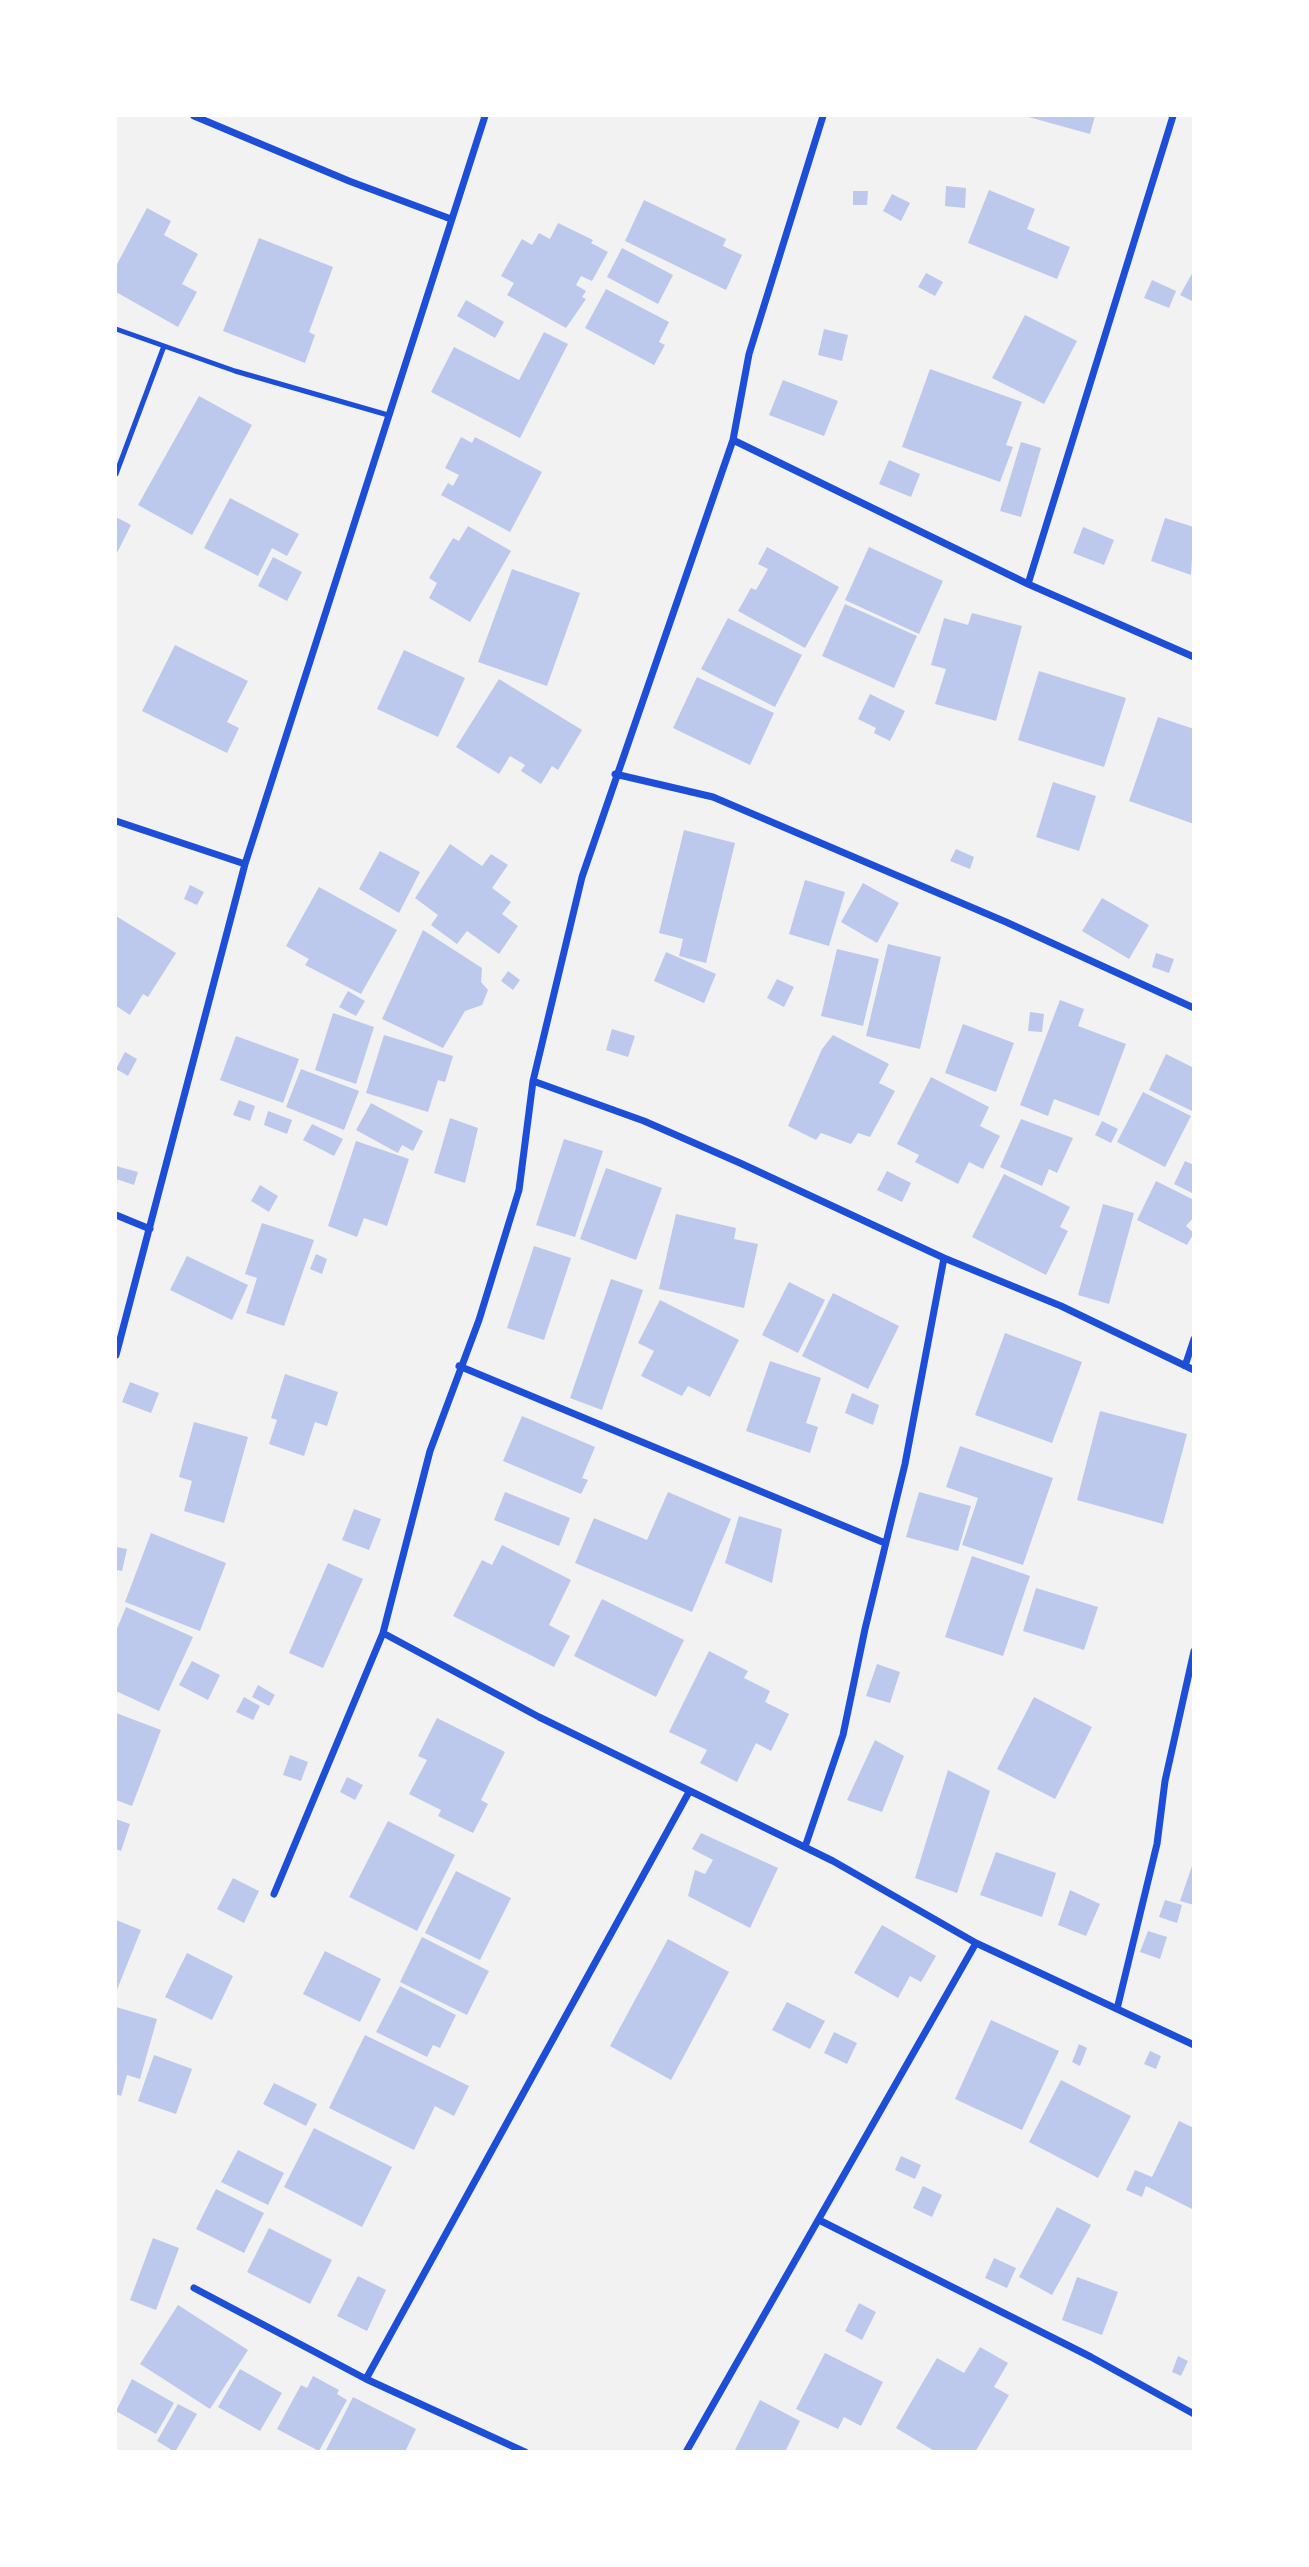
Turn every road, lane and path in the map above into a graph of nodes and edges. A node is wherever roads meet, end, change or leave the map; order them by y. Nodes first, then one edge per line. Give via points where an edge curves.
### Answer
1 (194, 116) edge
2 (485, 116) edge
3 (824, 116) edge
4 (1172, 116) edge
5 (451, 219) junction
6 (116, 329) edge
7 (164, 345) junction
8 (388, 415) junction
9 (733, 440) junction
10 (116, 474) edge
11 (1028, 584) junction
12 (1194, 657) edge
13 (615, 774) junction
14 (116, 821) edge
15 (245, 864) junction
16 (1194, 1008) edge
17 (533, 1080) junction
18 (116, 1215) edge
19 (150, 1229) junction
20 (944, 1258) junction
21 (1194, 1339) edge
22 (116, 1355) edge
23 (460, 1366) junction
24 (1185, 1366) junction
25 (1194, 1370) edge
26 (886, 1543) junction
27 (383, 1633) junction
28 (1194, 1651) edge
29 (689, 1792) junction
30 (805, 1847) junction
31 (274, 1894) dead end
32 (976, 1942) junction
33 (1117, 2009) junction
34 (1194, 2045) edge
35 (819, 2220) junction
36 (194, 2288) dead end
37 (366, 2379) junction
38 (1194, 2414) edge
39 (525, 2452) edge
40 (686, 2452) edge

1 - 5 street
2 - 5 street
3 - 9 street via 748,354
4 - 11 street
5 - 8 street
6 - 7 lane
7 - 8 lane via 234,371
7 - 10 lane
8 - 15 street
9 - 11 street
9 - 13 street
11 - 12 street
13 - 16 street via 713,797
13 - 17 street via 582,877
14 - 15 street
15 - 19 street
17 - 20 street via 644,1121
17 - 23 street via 519,1190
18 - 19 street
19 - 22 street
20 - 24 street via 1060,1306
20 - 26 street
21 - 24 street
23 - 26 street
23 - 27 street via 430,1451
24 - 25 street
26 - 30 street via 843,1735
27 - 29 street
27 - 31 street
28 - 33 street via 1165,1782 1157,1844
29 - 30 street
29 - 37 street
30 - 32 street
32 - 33 street
32 - 35 street
33 - 34 street
35 - 38 street
35 - 40 street
36 - 37 street
37 - 39 street

